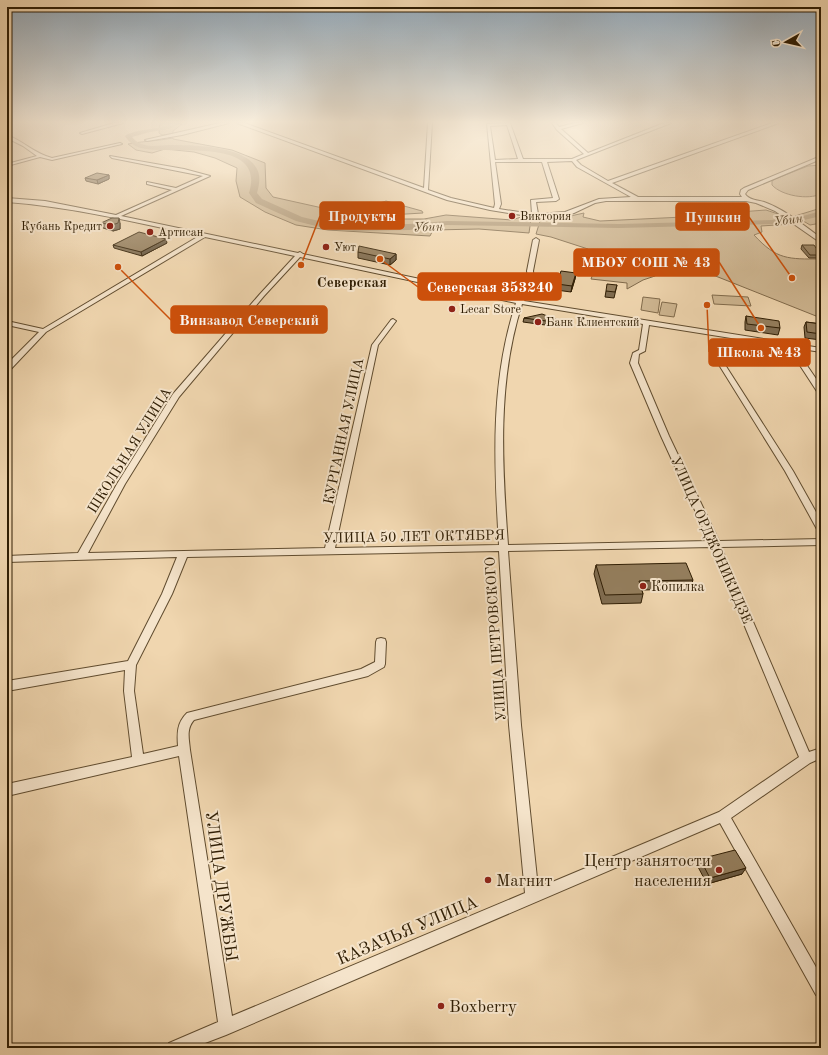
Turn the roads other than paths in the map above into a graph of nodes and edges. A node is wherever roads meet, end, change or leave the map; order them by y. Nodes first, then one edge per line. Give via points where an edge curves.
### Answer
1 (193, 172) edge
2 (376, 172) edge
3 (427, 172) edge
4 (494, 172) edge
5 (548, 172) edge
6 (591, 172) edge
7 (637, 172) edge
8 (787, 172) edge
9 (609, 182) junction
10 (149, 183) dead end
11 (177, 190) junction
12 (426, 190) junction
13 (637, 199) junction
14 (746, 199) junction
15 (7, 200) edge
16 (496, 209) junction
17 (535, 214) junction
18 (117, 216) junction
19 (204, 235) junction
20 (536, 240) dead end
21 (821, 241) edge
22 (300, 254) junction
23 (520, 302) junction
24 (393, 321) dead end
25 (7, 323) edge
26 (646, 323) junction
27 (44, 331) junction
28 (790, 345) junction
29 (821, 350) edge
30 (727, 354) dead end
31 (7, 368) edge
32 (821, 391) edge
33 (821, 529) edge
34 (821, 542) edge
35 (715, 543) junction
36 (503, 548) junction
37 (329, 552) junction
38 (183, 555) junction
39 (81, 556) junction
40 (7, 559) edge
41 (381, 642) dead end
42 (132, 665) junction
43 (7, 686) edge
44 (184, 750) junction
45 (821, 753) edge
46 (806, 759) junction
47 (138, 760) junction
48 (7, 790) edge
49 (723, 816) junction
50 (532, 896) junction
51 (821, 990) edge
52 (226, 1027) junction
53 (174, 1048) edge

1 - 11 street via 208,176
2 - 12 street
3 - 12 street
4 - 16 street via 498,204
5 - 17 street via 556,199 533,201
6 - 9 street
7 - 9 street
8 - 14 street via 746,189 742,194
9 - 13 street
10 - 11 street
11 - 18 street
12 - 16 street via 449,199
13 - 14 street
13 - 17 street via 596,200 570,213
14 - 21 street via 772,206
15 - 18 street via 66,206
16 - 17 street
18 - 19 street
19 - 22 street
19 - 27 street
20 - 23 street, УЛИЦА ПЕТРОВСКОГО via 531,275
22 - 23 street
22 - 39 street, ШКОЛЬНАЯ УЛИЦА via 176,396 121,484
23 - 26 street
23 - 36 street, УЛИЦА ПЕТРОВСКОГО via 504,364 499,419
24 - 37 street, КУРГАННАЯ УЛИЦА via 375,345
25 - 27 street
26 - 28 street
26 - 35 street, УЛИЦА ОРДЖОНИКИДЗЕ via 642,351 636,353 634,363
27 - 31 street
28 - 29 street
28 - 32 street
30 - 33 street via 719,360 789,471
34 - 35 street, УЛИЦА 50 ЛЕТ ОКТЯБРЯ
35 - 36 street, УЛИЦА 50 ЛЕТ ОКТЯБРЯ
35 - 46 street, УЛИЦА ОРДЖОНИКИДЗЕ
36 - 37 street, УЛИЦА 50 ЛЕТ ОКТЯБРЯ
36 - 50 street, УЛИЦА ПЕТРОВСКОГО via 515,725
37 - 38 street, УЛИЦА 50 ЛЕТ ОКТЯБРЯ
38 - 39 street, УЛИЦА 50 ЛЕТ ОКТЯБРЯ
38 - 42 street via 168,594
39 - 40 street, УЛИЦА 50 ЛЕТ ОКТЯБРЯ
41 - 44 street, УЛИЦА ДРУЖБЫ via 380,664 364,673 191,716 184,722
42 - 43 street
42 - 47 street via 129,691
44 - 47 street
44 - 52 street, УЛИЦА ДРУЖБЫ
45 - 46 street, КАЗАЧЬЯ УЛИЦА
46 - 49 street, КАЗАЧЬЯ УЛИЦА
47 - 48 street
49 - 50 street, КАЗАЧЬЯ УЛИЦА
49 - 51 street
50 - 52 street, КАЗАЧЬЯ УЛИЦА
52 - 53 street, КАЗАЧЬЯ УЛИЦА

